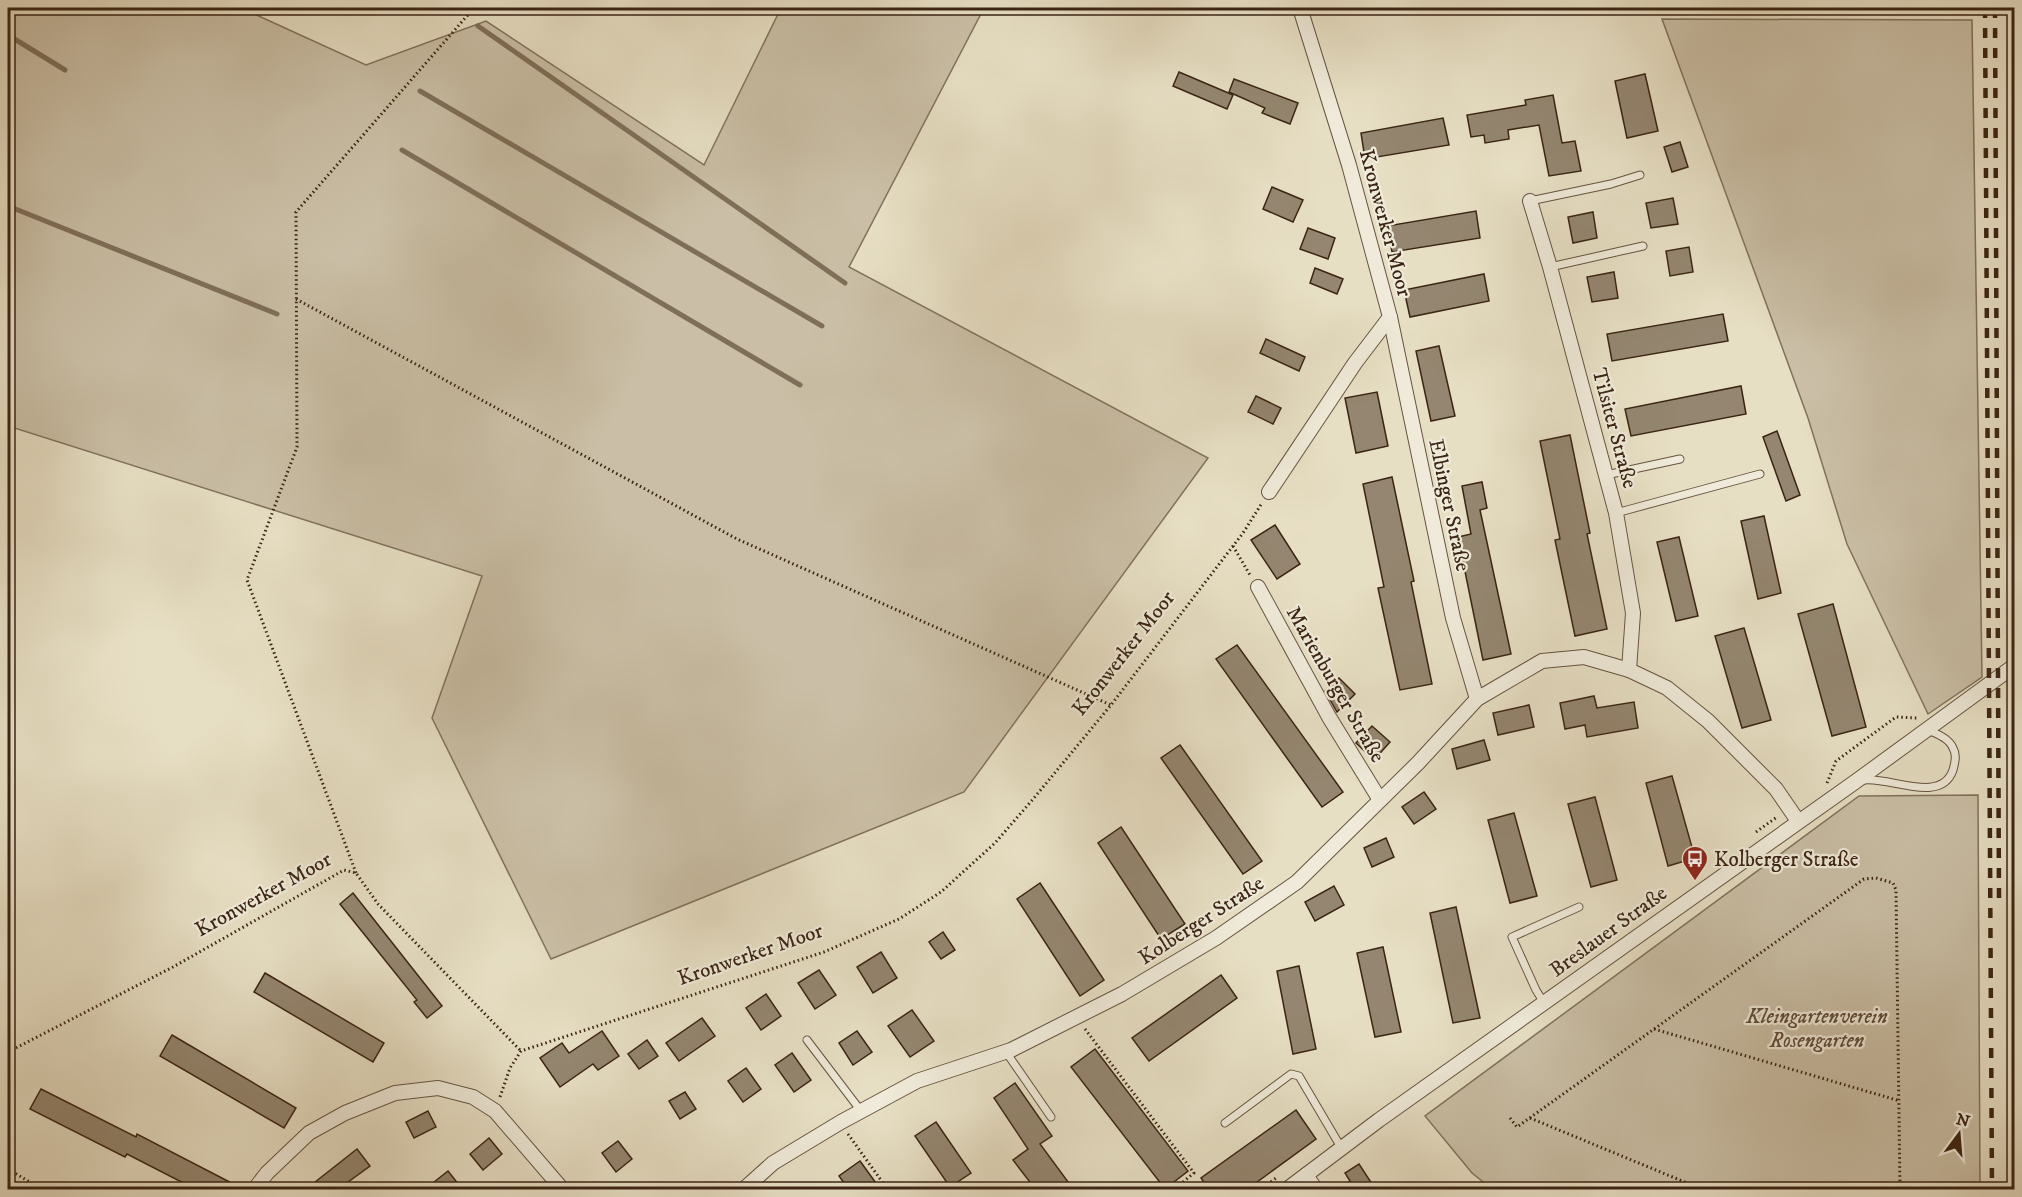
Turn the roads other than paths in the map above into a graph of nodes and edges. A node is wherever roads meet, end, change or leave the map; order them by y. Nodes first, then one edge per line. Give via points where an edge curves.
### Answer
1 (1300, 8) edge
2 (1640, 175) dead end
3 (1530, 201) joint
4 (1643, 246) dead end
5 (1550, 267) junction
6 (1390, 318) junction
7 (1680, 459) dead end
8 (1760, 474) dead end
9 (1606, 475) junction
10 (1269, 492) road end
11 (1616, 513) junction
12 (1257, 587) road end
13 (2014, 666) edge
14 (1629, 670) junction
15 (1477, 699) junction
16 (1931, 727) junction
17 (1856, 782) junction
18 (1380, 800) junction
19 (1798, 821) junction
20 (1580, 907) dead end
21 (1544, 1003) junction
22 (807, 1040) dead end
23 (1006, 1052) junction
24 (861, 1111) junction
25 (1051, 1117) dead end
26 (1226, 1123) dead end
27 (1342, 1149) junction
28 (1306, 1175) junction
29 (256, 1189) edge
30 (563, 1190) edge
31 (743, 1190) edge
32 (1286, 1190) edge
33 (1316, 1190) edge

1 - 6 street, Kronwerker Moor via 1349,165
2 - 3 lane
3 - 5 street, Tilsiter Straße
4 - 5 lane
5 - 9 street, Tilsiter Straße
6 - 10 street, Kronwerker Moor via 1355,363
6 - 15 street, Elbinger Straße via 1453,618
7 - 9 lane
8 - 11 lane
9 - 11 street, Tilsiter Straße
11 - 14 street, Tilsiter Straße via 1633,613
12 - 18 street, Marienburger Straße
13 - 16 street, Breslauer Straße
14 - 15 street, Kolberger Straße via 1584,657 1542,661
14 - 19 street, Kolberger Straße via 1667,688 1708,721 1776,789
15 - 18 street, Kolberger Straße
16 - 17 street, Breslauer Straße
16 - 17 lane via 1954,748 1956,756 1952,774 1944,783 1919,787 1875,778
17 - 19 street, Breslauer Straße
18 - 23 street, Kolberger Straße via 1297,882 1216,938 1122,994
19 - 21 street, Breslauer Straße
20 - 21 lane via 1512,937
21 - 27 street, Breslauer Straße
22 - 24 lane
23 - 24 street, Kolberger Straße via 917,1081
23 - 25 lane
24 - 31 street, Kolberger Straße via 773,1163
26 - 27 lane via 1291,1074 1299,1076
27 - 28 street, Breslauer Straße
28 - 32 street, Breslauer Straße
28 - 33 street
29 - 30 street via 267,1173 309,1133 345,1113 395,1092 438,1088 473,1097 495,1111

